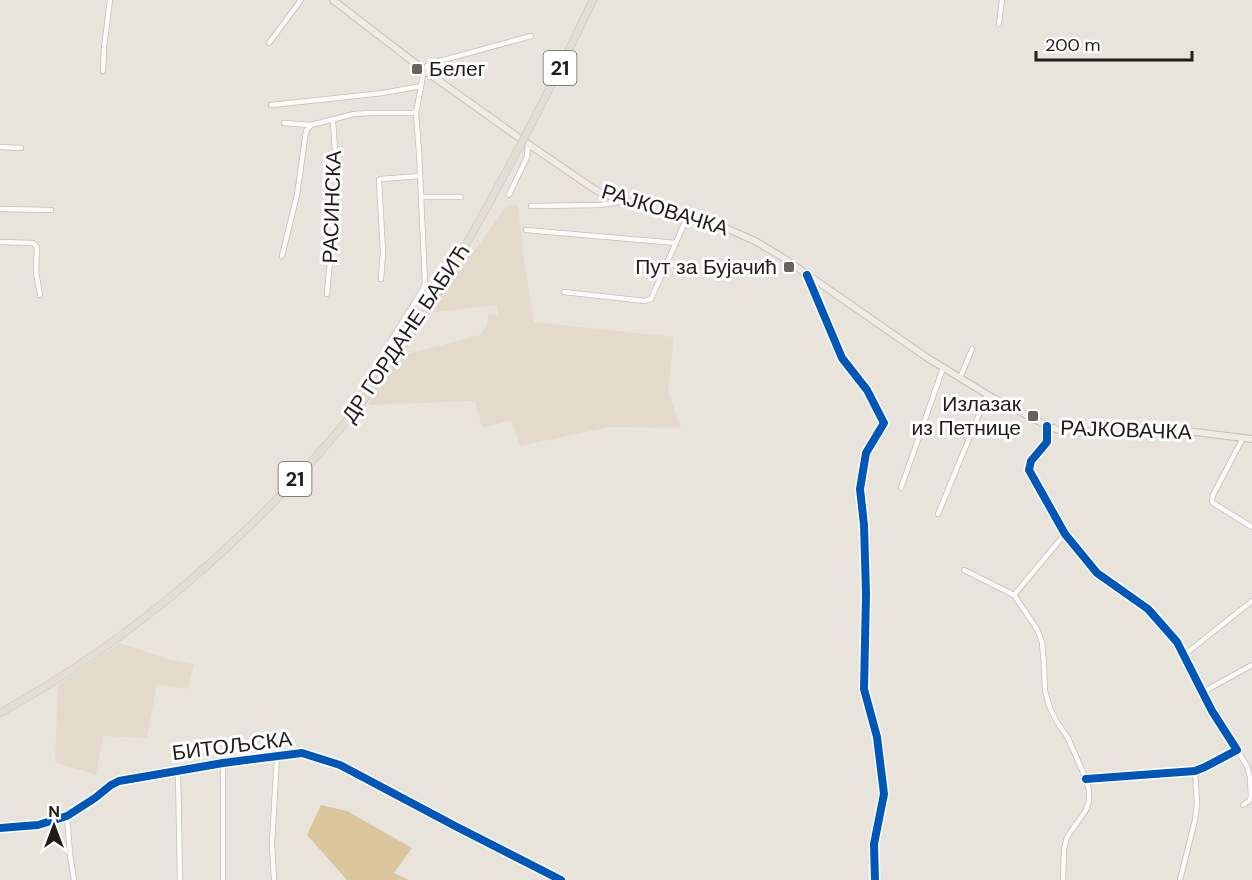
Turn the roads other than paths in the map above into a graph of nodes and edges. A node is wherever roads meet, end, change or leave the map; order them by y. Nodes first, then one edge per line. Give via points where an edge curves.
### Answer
1 (110, 0) edge
2 (301, 0) edge
3 (333, 0) edge
4 (593, 0) edge
5 (1002, 0) edge
6 (999, 24) dead end
7 (531, 36) dead end
8 (268, 43) dead end
9 (424, 70) junction
10 (103, 71) dead end
11 (421, 86) junction
12 (271, 105) dead end
13 (416, 112) junction
14 (333, 120) junction
15 (284, 123) dead end
16 (311, 125) junction
17 (528, 145) junction
18 (0, 147) edge
19 (21, 148) dead end
20 (420, 176) junction
21 (510, 195) dead end
22 (421, 197) junction
23 (461, 197) dead end
24 (624, 201) junction
25 (531, 206) dead end
26 (0, 209) edge
27 (51, 210) dead end
28 (688, 215) junction
29 (526, 230) dead end
30 (0, 242) edge
31 (676, 243) junction
32 (282, 256) dead end
33 (807, 275) junction
34 (381, 279) dead end
35 (564, 292) dead end
36 (327, 294) dead end
37 (40, 295) dead end
38 (972, 349) dead end
39 (396, 355) junction
40 (943, 368) junction
41 (960, 378) junction
42 (987, 394) junction
43 (1047, 426) junction
44 (1243, 438) junction
45 (1252, 439) edge
46 (901, 488) dead end
47 (938, 514) dead end
48 (1252, 527) edge
49 (1065, 534) junction
50 (964, 570) dead end
51 (1014, 595) junction
52 (1252, 601) edge
53 (1184, 655) junction
54 (1252, 665) edge
55 (1203, 692) junction
56 (0, 713) edge
57 (1237, 750) junction
58 (277, 756) junction
59 (223, 763) junction
60 (178, 770) junction
61 (1195, 771) junction
62 (1086, 779) junction
63 (1243, 805) dead end
64 (68, 816) junction
65 (0, 828) edge
66 (74, 880) edge
67 (180, 880) edge
68 (223, 880) edge
69 (274, 880) edge
70 (561, 880) edge
71 (875, 880) edge
72 (1063, 880) edge
73 (1180, 880) edge

1 - 10 street
2 - 8 street
3 - 9 main road, РАЈКОВАЧКА
4 - 39 main road, ДР ГОРДАНЕ БАБИЋ / 21, bridge via 458,259
5 - 6 street
7 - 9 street via 429,64
9 - 11 street
9 - 17 main road, РАЈКОВАЧКА
11 - 12 street
11 - 13 street
13 - 14 street via 370,113
13 - 20 street
14 - 16 street
14 - 36 street, РАСИНСКА via 337,179
15 - 16 street
16 - 32 street via 306,131 297,195
17 - 21 street
17 - 24 main road, РАЈКОВАЧКА via 594,189
18 - 19 street
20 - 22 street
20 - 34 street via 379,180
22 - 23 street
22 - 39 street via 425,283 390,342
24 - 25 street
24 - 28 main road, РАЈКОВАЧКА
26 - 27 street
28 - 31 street
28 - 33 main road, РАЈКОВАЧКА via 755,241
29 - 31 street
30 - 37 street via 36,245
31 - 35 street via 651,299
33 - 40 main road, РАЈКОВАЧКА
33 - 71 street via 842,358 867,390 884,423 866,453 860,489 866,594 864,689 877,737 884,794 874,844
38 - 41 street
39 - 56 main road, ДР ГОРДАНЕ БАБИЋ / 21 via 363,401 298,477 222,552 122,635
40 - 41 main road, РАЈКОВАЧКА
40 - 46 street
41 - 42 main road, РАЈКОВАЧКА
42 - 43 main road, РАЈКОВАЧКА
42 - 47 street
43 - 44 main road, РАЈКОВАЧКА via 1076,433 1154,428
43 - 49 street via 1047,442 1031,460 1029,470
44 - 45 main road, РАЈКОВАЧКА
44 - 48 street via 1212,501
49 - 51 street
49 - 53 street via 1097,573 1148,609 1178,642
50 - 51 street
51 - 62 street via 1037,629 1050,708
52 - 53 street
53 - 55 street
54 - 55 street
55 - 57 street
57 - 61 street
57 - 63 street via 1250,777 1251,797
58 - 59 street, БИТОЉСКА
58 - 69 street
58 - 70 street, БИТОЉСКА via 302,753 340,765
59 - 60 street, БИТОЉСКА
59 - 68 street
60 - 64 street, БИТОЉСКА via 119,781
60 - 67 street
61 - 62 street
61 - 73 street via 1195,820
62 - 72 street via 1089,801 1067,837
64 - 65 street, БИТОЉСКА via 38,825
64 - 66 street

